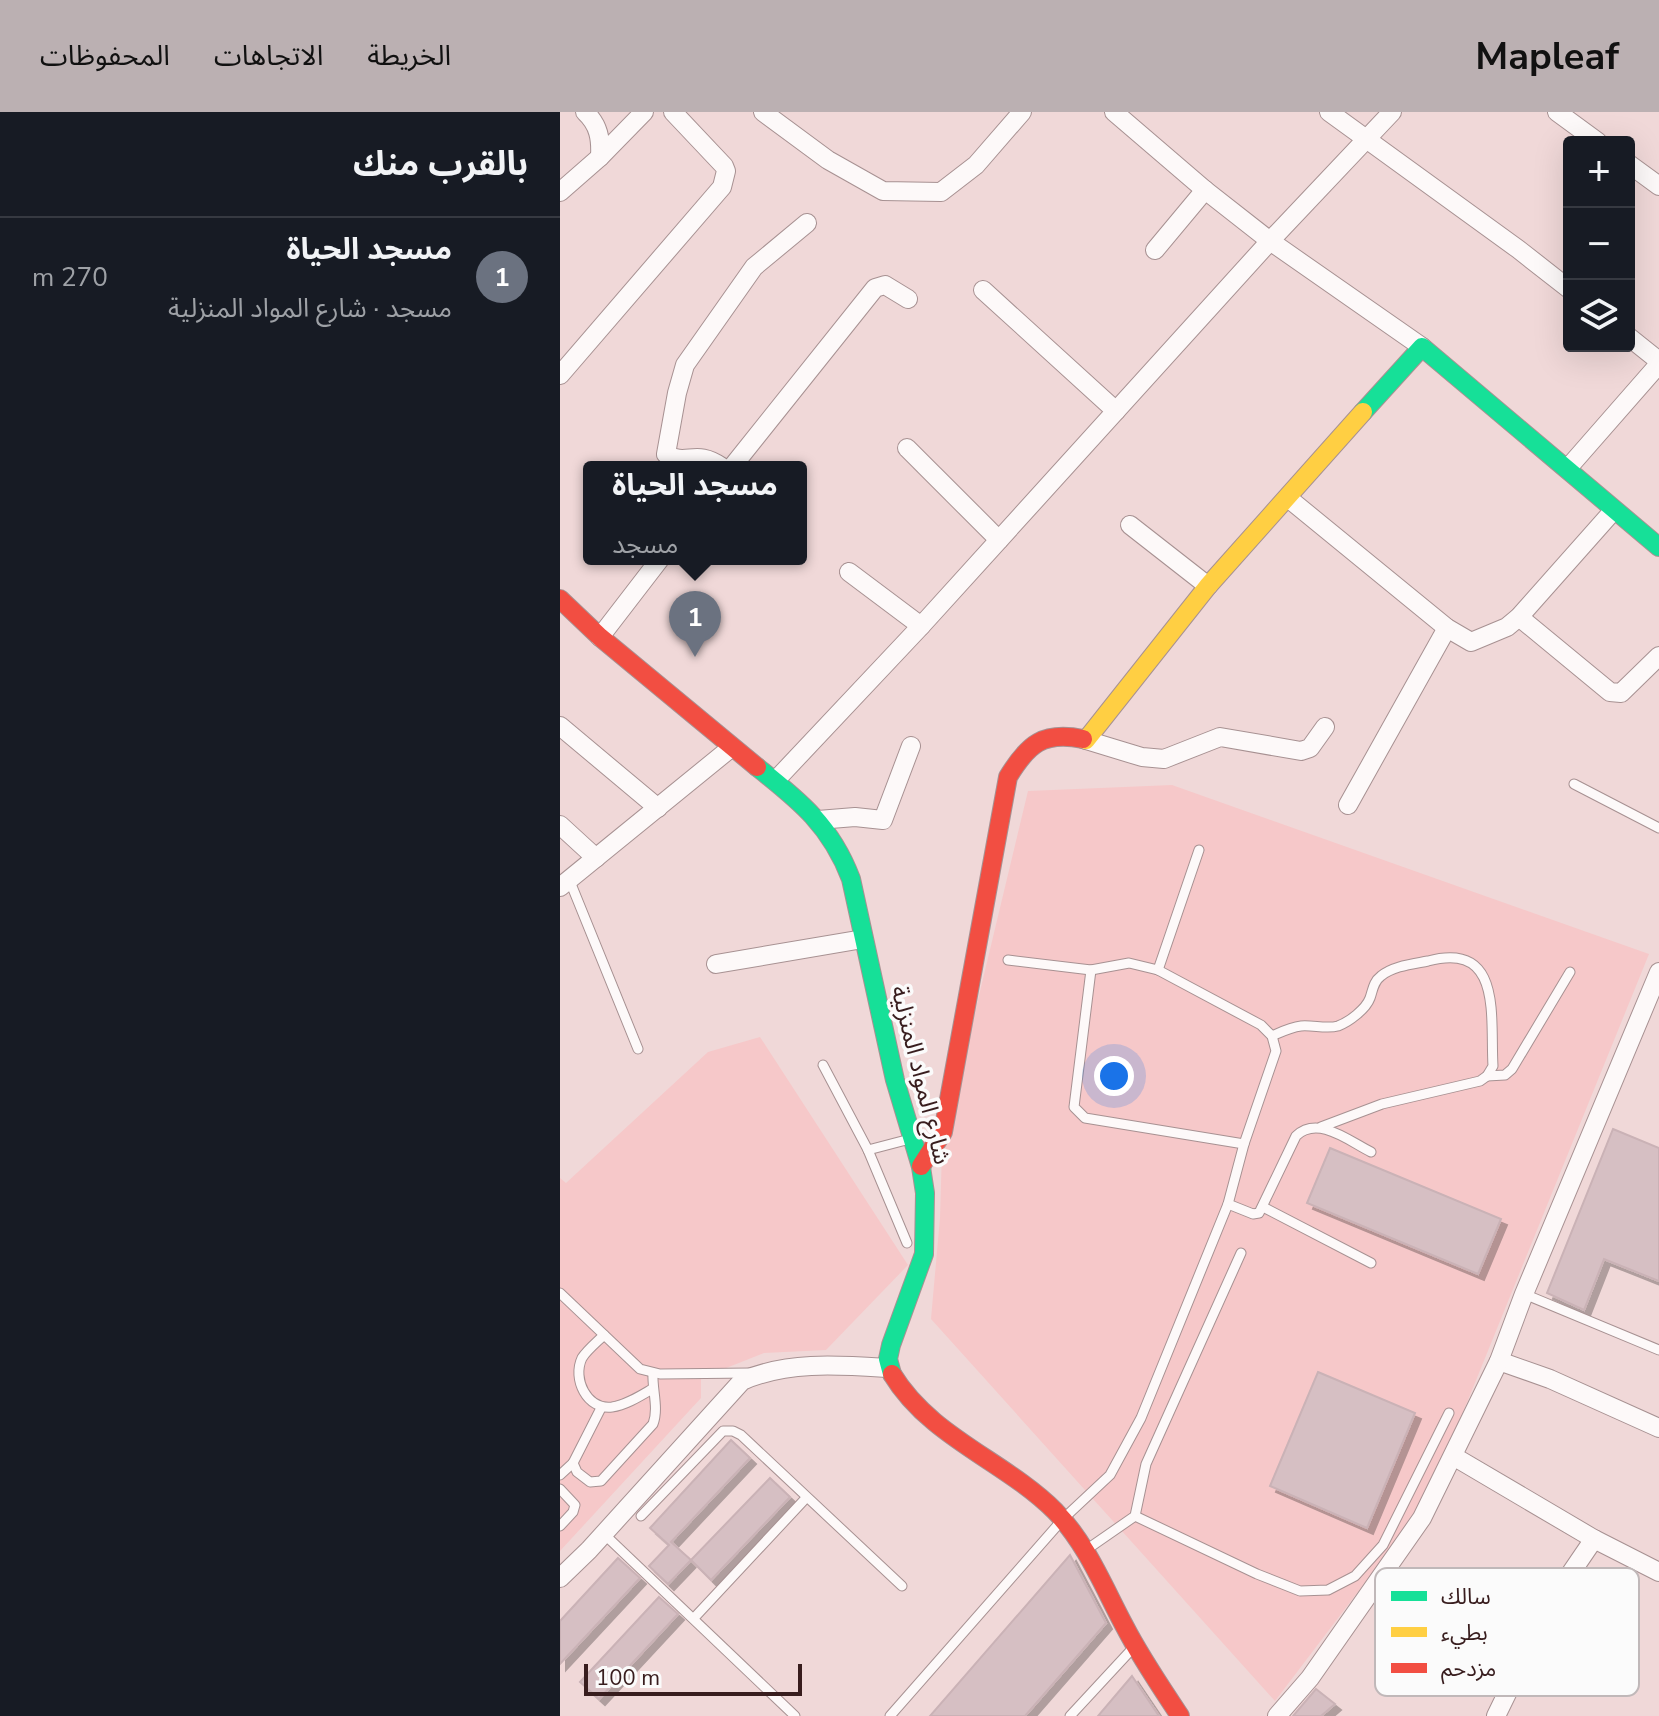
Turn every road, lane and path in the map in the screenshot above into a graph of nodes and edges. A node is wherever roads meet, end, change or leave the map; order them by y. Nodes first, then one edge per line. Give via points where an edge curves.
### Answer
1 (585, 112) edge
2 (644, 112) edge
3 (673, 112) edge
4 (763, 112) edge
5 (1022, 112) edge
6 (1114, 112) edge
7 (1329, 112) edge
8 (1392, 112) edge
9 (1557, 112) edge
10 (1590, 136) edge
11 (1367, 140) junction
12 (600, 157) junction
13 (1635, 168) edge
14 (1659, 186) edge
15 (1205, 190) junction
16 (560, 192) edge
17 (807, 223) dead end
18 (1270, 241) junction
19 (1155, 250) dead end
20 (1563, 284) edge
21 (983, 290) dead end
22 (908, 299) dead end
23 (1635, 342) edge
24 (1422, 347) junction
25 (1659, 362) edge
26 (560, 375) edge
27 (1116, 411) junction
28 (907, 448) dead end
29 (677, 461) edge
30 (677, 461) edge
31 (711, 461) edge
32 (737, 461) edge
33 (1568, 468) junction
34 (1288, 498) junction
35 (1613, 511) junction
36 (1130, 525) dead end
37 (999, 540) junction
38 (1659, 547) edge
39 (655, 565) edge
40 (849, 572) dead end
41 (1208, 586) junction
42 (563, 608) edge
43 (1519, 617) junction
44 (921, 626) junction
45 (1447, 628) junction
46 (600, 637) junction
47 (1659, 656) edge
48 (560, 726) edge
49 (1325, 727) dead end
50 (1086, 740) junction
51 (911, 746) dead end
52 (732, 747) junction
53 (775, 781) junction
54 (1574, 784) dead end
55 (1348, 805) dead end
56 (658, 808) junction
57 (818, 820) junction
58 (560, 825) edge
59 (1659, 828) edge
60 (1199, 850) dead end
61 (596, 858) junction
62 (564, 883) edge
63 (863, 939) junction
64 (1008, 960) dead end
65 (716, 964) dead end
66 (1091, 970) junction
67 (1158, 970) junction
68 (1570, 972) dead end
69 (1659, 972) edge
70 (1272, 1036) junction
71 (638, 1049) dead end
72 (823, 1065) dead end
73 (1487, 1076) junction
74 (1321, 1127) junction
75 (910, 1139) junction
76 (1244, 1144) junction
77 (868, 1150) junction
78 (1371, 1152) dead end
79 (921, 1166) junction
80 (1228, 1204) junction
81 (1263, 1207) junction
82 (907, 1243) dead end
83 (1241, 1253) dead end
84 (1371, 1263) dead end
85 (560, 1293) edge
86 (1524, 1294) junction
87 (604, 1335) junction
88 (1659, 1350) edge
89 (1499, 1361) junction
90 (888, 1368) junction
91 (653, 1373) junction
92 (758, 1374) junction
93 (652, 1389) junction
94 (601, 1408) junction
95 (1449, 1413) dead end
96 (1659, 1428) edge
97 (1453, 1456) junction
98 (573, 1463) junction
99 (560, 1475) edge
100 (560, 1489) edge
101 (806, 1498) junction
102 (641, 1516) dead end
103 (1135, 1516) junction
104 (1063, 1519) junction
105 (560, 1526) edge
106 (604, 1534) junction
107 (1594, 1539) junction
108 (1086, 1550) junction
109 (1387, 1568) edge
110 (1574, 1568) edge
111 (1659, 1572) edge
112 (560, 1578) edge
113 (1375, 1585) edge
114 (902, 1586) dead end
115 (694, 1618) junction
116 (1135, 1645) junction
117 (1506, 1696) edge
118 (795, 1716) edge
119 (890, 1716) edge
120 (1070, 1716) edge
121 (1180, 1716) edge
122 (1277, 1716) edge
123 (1496, 1716) edge

1 - 12 street via 595,121
2 - 12 street
3 - 26 street via 724,166 722,187
4 - 5 street via 828,160 883,191 941,192 976,165
6 - 15 street
7 - 11 street
8 - 11 street
9 - 10 street
11 - 18 street
11 - 20 street
12 - 16 street
13 - 14 street
15 - 18 street
15 - 19 street
17 - 30 street via 754,267 685,365 666,454
18 - 24 street
18 - 27 street
21 - 27 street
22 - 32 street via 885,285 875,288
23 - 25 street
24 - 33 street
24 - 34 street
25 - 33 street
27 - 37 street
28 - 37 street
29 - 31 street
33 - 35 street
34 - 41 street
34 - 45 street
35 - 38 street
35 - 43 street
36 - 41 street
37 - 44 street
39 - 46 street
40 - 44 street
41 - 50 street
42 - 46 street, شارع المواد المنزلية
43 - 45 street via 1471,642
43 - 47 street via 1610,692 1621,693
44 - 53 street
45 - 55 street
46 - 52 street, شارع المواد المنزلية
48 - 56 street
49 - 50 street via 1310,748 1301,751 1220,737 1164,759
50 - 79 street via 1069,735 1035,741 1008,777 943,1132
51 - 57 street via 883,820
52 - 53 street, شارع المواد المنزلية
52 - 56 street
53 - 57 street, شارع المواد المنزلية
54 - 59 lane
56 - 61 street
57 - 63 street, شارع المواد المنزلية via 840,850 851,879
58 - 61 street
60 - 67 lane
61 - 62 street
62 - 71 lane
63 - 65 street
63 - 75 street, شارع المواد المنزلية
64 - 66 lane
66 - 67 lane via 1129,963
66 - 76 lane via 1074,1107 1085,1118
67 - 70 lane via 1261,1025
68 - 73 lane via 1512,1069
69 - 86 street
70 - 73 lane via 1297,1026 1337,1026 1360,1011 1374,984 1391,970 1461,958 1480,969 1488,986 1493,1066
70 - 76 lane via 1276,1051
72 - 77 lane
73 - 74 lane via 1382,1104
74 - 78 lane
74 - 81 lane via 1304,1128 1296,1136
75 - 77 lane
75 - 79 street, شارع المواد المنزلية
76 - 80 lane
77 - 82 lane
79 - 90 street, شارع المواد المنزلية via 927,1240 922,1270 893,1335
80 - 81 lane via 1253,1214
80 - 104 lane via 1141,1418 1110,1475
81 - 84 lane
83 - 103 lane via 1146,1464
85 - 87 lane
86 - 88 lane
86 - 89 street
87 - 91 lane via 640,1369
87 - 94 lane via 583,1356 579,1369 580,1386
89 - 96 street
89 - 97 street
90 - 92 street via 792,1368
90 - 104 street via 930,1417
91 - 92 lane
91 - 93 lane
92 - 106 street via 742,1381
93 - 94 lane
93 - 98 lane via 653,1424 601,1481 590,1482
94 - 98 lane
95 - 103 lane via 1383,1545 1355,1576 1328,1590 1300,1591
97 - 107 street
97 - 109 street via 1422,1518
98 - 99 lane
100 - 105 lane via 575,1505
101 - 102 lane via 741,1435 723,1431
101 - 114 lane
101 - 115 lane
103 - 108 lane
104 - 108 street
104 - 119 lane
106 - 112 street
106 - 115 lane
107 - 110 street
107 - 111 street
108 - 116 street
113 - 122 street
115 - 118 lane
116 - 120 lane
116 - 121 street
117 - 123 street

